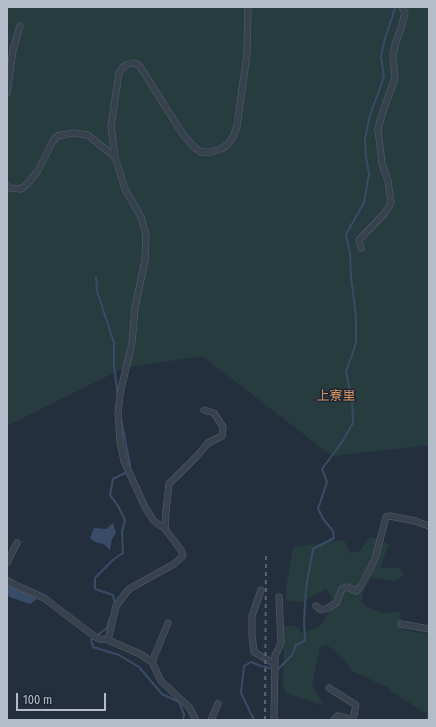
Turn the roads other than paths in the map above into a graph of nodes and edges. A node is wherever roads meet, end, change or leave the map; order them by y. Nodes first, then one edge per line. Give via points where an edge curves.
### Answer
1 (248, 7) edge
2 (402, 7) edge
3 (20, 26) dead end
4 (7, 93) edge
5 (114, 157) junction
6 (7, 186) edge
7 (361, 248) dead end
8 (204, 410) dead end
9 (429, 526) edge
10 (165, 529) junction
11 (17, 543) dead end
12 (7, 563) edge
13 (7, 580) edge
14 (260, 590) dead end
15 (279, 597) dead end
16 (316, 606) dead end
17 (168, 623) dead end
18 (402, 624) dead end
19 (429, 629) edge
20 (108, 640) junction
21 (152, 662) junction
22 (275, 664) junction
23 (328, 688) dead end
24 (218, 704) dead end
25 (196, 720) edge
26 (211, 720) edge
27 (274, 720) edge
28 (334, 720) edge
29 (353, 720) edge

1 - 5 street via 247,54 237,126 227,145 211,152 201,152 196,148 184,136 142,68 133,63 123,66 119,73 112,126
2 - 7 street via 405,13 394,45 395,78 378,129 382,164 391,202 385,213 359,240
3 - 4 street via 13,50
5 - 6 street via 88,135 73,133 57,136 37,172 27,184 21,188
5 - 10 street via 125,189 141,217 146,236 145,260 135,308 132,344 120,394 120,441 124,461 145,507 153,520
8 - 10 street via 214,413 223,427 222,436 208,442 169,484
9 - 16 street via 415,521 386,517 375,559 361,586 356,591 347,587 342,589 336,603 328,608 321,610
10 - 20 street via 183,556 174,564 129,589 116,606
11 - 12 street
13 - 20 street via 44,598 99,639
14 - 22 street via 252,616 254,652
15 - 22 street via 282,643 275,656
17 - 21 street
18 - 19 street
20 - 21 street
21 - 25 street via 162,681 189,707
22 - 27 street
23 - 29 street via 356,705
24 - 26 street
28 - 29 street via 338,716

